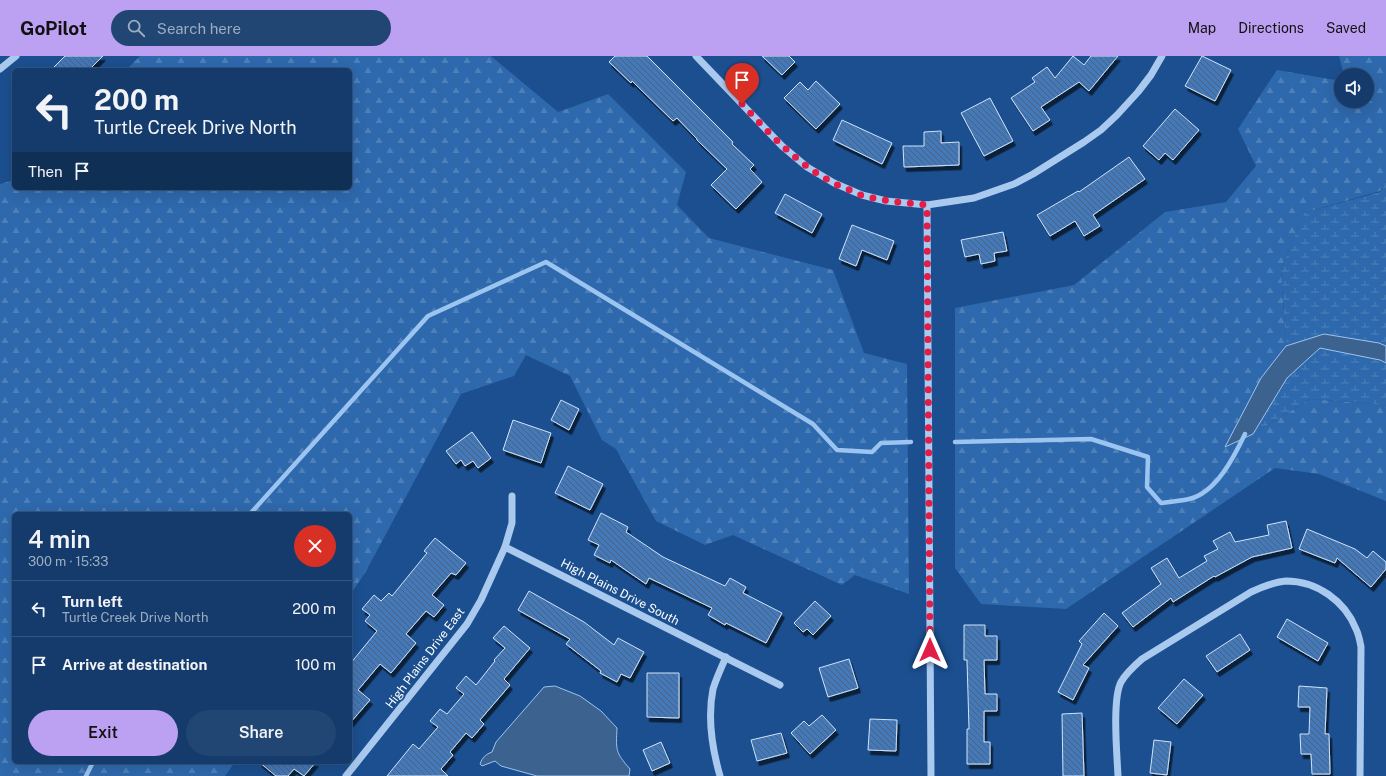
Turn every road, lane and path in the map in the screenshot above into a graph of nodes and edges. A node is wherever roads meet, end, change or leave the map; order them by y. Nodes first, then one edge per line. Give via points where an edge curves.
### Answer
1 (16, 56) edge
2 (696, 56) edge
3 (1162, 56) edge
4 (0, 69) edge
5 (927, 205) junction
6 (512, 496) dead end
7 (505, 547) junction
8 (726, 657) junction
9 (780, 685) dead end
10 (346, 776) edge
11 (720, 776) edge
12 (931, 776) edge
13 (1118, 776) edge
14 (1360, 776) edge

1 - 4 street
2 - 5 street via 782,146 807,166 834,183 862,195 886,201
3 - 5 street via 1138,92 1101,130 1084,142 1014,184 974,198
5 - 12 street
6 - 7 street, High Plains Drive East via 512,523
7 - 8 street, High Plains Drive South
7 - 10 street, High Plains Drive East via 467,624
8 - 9 street, High Plains Drive South
8 - 11 street via 713,688 710,710 711,738
13 - 14 street via 1116,701 1120,684 1128,672 1142,659 1251,592 1286,581 1304,583 1320,589 1335,599 1347,612 1357,630 1361,648

